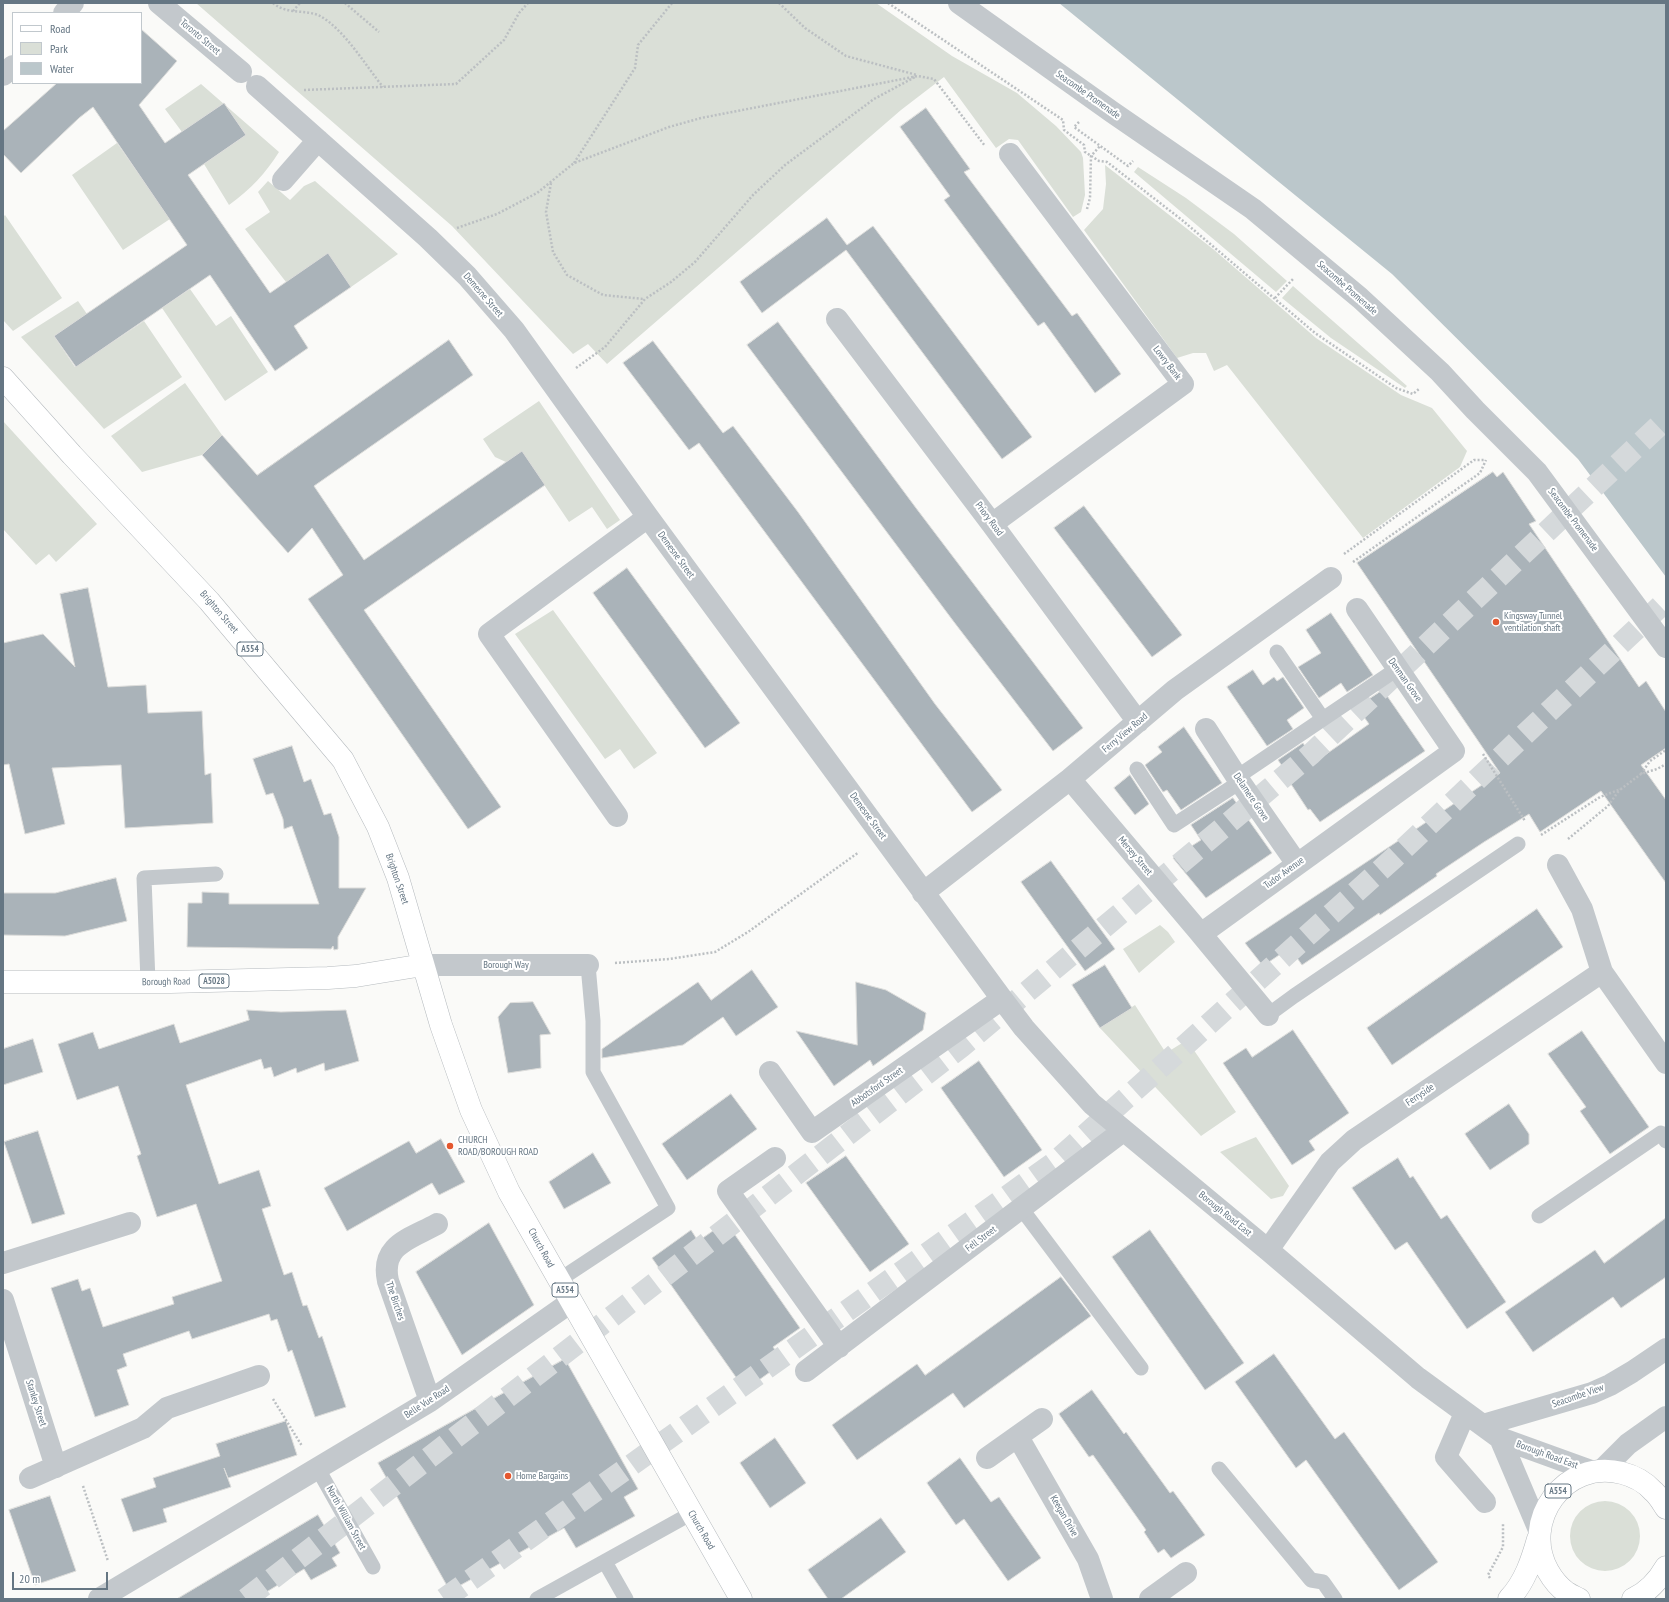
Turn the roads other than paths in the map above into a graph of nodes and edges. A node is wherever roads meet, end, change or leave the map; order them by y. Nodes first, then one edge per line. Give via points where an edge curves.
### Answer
1 (73, 3) edge
2 (159, 3) edge
3 (959, 3) edge
4 (65, 12) edge
5 (12, 67) edge
6 (241, 72) dead end
7 (3, 75) edge
8 (261, 89) road end
9 (318, 140) junction
10 (1010, 154) road end
11 (283, 180) dead end
12 (837, 319) dead end
13 (3, 378) edge
14 (648, 517) junction
15 (992, 524) junction
16 (1331, 578) road end
17 (1357, 609) dead end
18 (1666, 647) edge
19 (1277, 652) dead end
20 (1397, 669) junction
21 (1323, 719) junction
22 (1138, 722) junction
23 (1206, 729) dead end
24 (1454, 751) joint
25 (1136, 769) dead end
26 (1070, 779) junction
27 (1239, 780) junction
28 (617, 816) dead end
29 (1518, 844) dead end
30 (1297, 864) junction
31 (1558, 865) road end
32 (216, 874) dead end
33 (923, 893) junction
34 (1201, 934) junction
35 (423, 965) junction
36 (588, 965) joint
37 (1602, 972) junction
38 (3, 982) edge
39 (148, 982) junction
40 (1002, 999) junction
41 (1268, 1015) joint
42 (1666, 1063) edge
43 (770, 1072) dead end
44 (1123, 1131) junction
45 (1666, 1141) edge
46 (775, 1158) dead end
47 (1021, 1208) junction
48 (1539, 1216) dead end
49 (130, 1223) dead end
50 (437, 1224) dead end
51 (1268, 1250) junction
52 (3, 1263) edge
53 (559, 1280) junction
54 (3, 1300) edge
55 (571, 1302) junction
56 (9, 1342) edge
57 (839, 1347) junction
58 (1666, 1349) edge
59 (1141, 1368) dead end
60 (806, 1371) dead end
61 (259, 1376) road end
62 (430, 1401) junction
63 (1465, 1413) junction
64 (1666, 1418) edge
65 (1042, 1419) dead end
66 (1483, 1425) junction
67 (1018, 1437) junction
68 (1500, 1438) junction
69 (987, 1458) dead end
70 (65, 1463) junction
71 (318, 1469) junction
72 (1219, 1469) dead end
73 (1598, 1471) junction
74 (30, 1478) dead end
75 (1485, 1502) dead end
76 (1666, 1508) edge
77 (692, 1514) junction
78 (1539, 1533) junction
79 (605, 1562) junction
80 (374, 1567) dead end
81 (1666, 1567) edge
82 (1186, 1573) dead end
83 (560, 1594) edge
84 (99, 1599) edge
85 (537, 1599) edge
86 (626, 1599) edge
87 (741, 1599) edge
88 (1102, 1599) edge
89 (1150, 1599) edge
90 (1335, 1599) edge
91 (1509, 1599) edge
92 (1579, 1599) edge
93 (1633, 1599) edge

1 - 4 street
2 - 6 street, Toronto Street
3 - 18 street, Seacombe Promenade via 1253,209 1360,298 1440,372 1537,472
5 - 7 street
8 - 9 street, Demesne Street
9 - 11 street
9 - 14 street, Demesne Street via 467,276 514,330
10 - 15 street, Lowry Bank via 1183,384
12 - 15 street, Priory Road
13 - 35 main road, Brighton Street / A554 via 209,601 344,760 390,856
14 - 28 street via 489,634
14 - 33 street, Demesne Street
15 - 22 street, Priory Road
16 - 22 street, Ferry View Road via 1176,690
17 - 20 street, Denman Grove
19 - 21 lane
20 - 21 lane
20 - 24 street, Denman Grove
21 - 27 lane
22 - 26 street, Ferry View Road
23 - 27 street, Delamere Grove
24 - 30 street, Tudor Avenue
25 - 27 lane via 1174,825
26 - 33 street, Ferry View Road
26 - 34 street, Mersey Street
27 - 30 street, Delamere Grove
29 - 41 lane
30 - 34 street, Tudor Avenue
31 - 37 street via 1582,909
32 - 39 lane via 144,878
33 - 40 street, Demesne Street
34 - 41 street
35 - 36 street, Borough Way
35 - 39 main road, Borough Road / A5028 via 328,978
35 - 53 main road, Church Road / A554 via 471,1110 509,1192
36 - 53 lane via 594,1021 593,1072 668,1208
37 - 42 street
37 - 51 street, Ferryside via 1354,1140 1330,1162
38 - 39 main road, Borough Road / A5028
40 - 43 street, Abbotsford Street via 812,1132
40 - 44 street, Borough Road East via 1024,1028 1092,1104
44 - 47 street, Fell Street
44 - 51 street, Borough Road East
45 - 48 lane via 1661,1133
46 - 57 street via 728,1191
47 - 57 street, Fell Street
47 - 59 lane
49 - 52 street
50 - 62 street, The Birches via 392,1251 386,1270
51 - 63 street, Borough Road East via 1418,1378
53 - 55 main road, Church Road / A554
54 - 56 street, Stanley Street
55 - 62 street, Belle Vue Road
55 - 77 main road, Church Road / A554
56 - 70 street, Stanley Street
57 - 60 street, Fell Street
58 - 66 street, Seacombe View via 1610,1385
61 - 70 street via 167,1408 143,1428
62 - 71 street, Belle Vue Road
63 - 66 street, Borough Road East
63 - 75 street via 1446,1457
64 - 73 street via 1628,1444
65 - 67 street
66 - 68 street, Borough Road East
67 - 69 street
67 - 88 street, Keegan Drive via 1088,1559
68 - 73 street, Borough Road East
68 - 78 street, Borough Road East
70 - 74 street
71 - 80 lane, North William Street
71 - 84 street, Belle Vue Road
72 - 90 lane via 1311,1580 1323,1582
73 - 76 main road, A554 via 1629,1475 1642,1482 1654,1491
73 - 78 main road, A554 via 1581,1475 1557,1491 1542,1516
77 - 79 lane
77 - 87 main road, Church Road / A554
78 - 91 main road, A554 via 1531,1564
78 - 92 main road, A554 via 1540,1550 1551,1577 1565,1591
79 - 83 lane
79 - 86 lane
81 - 93 main road via 1656,1583
82 - 89 street
83 - 85 lane

